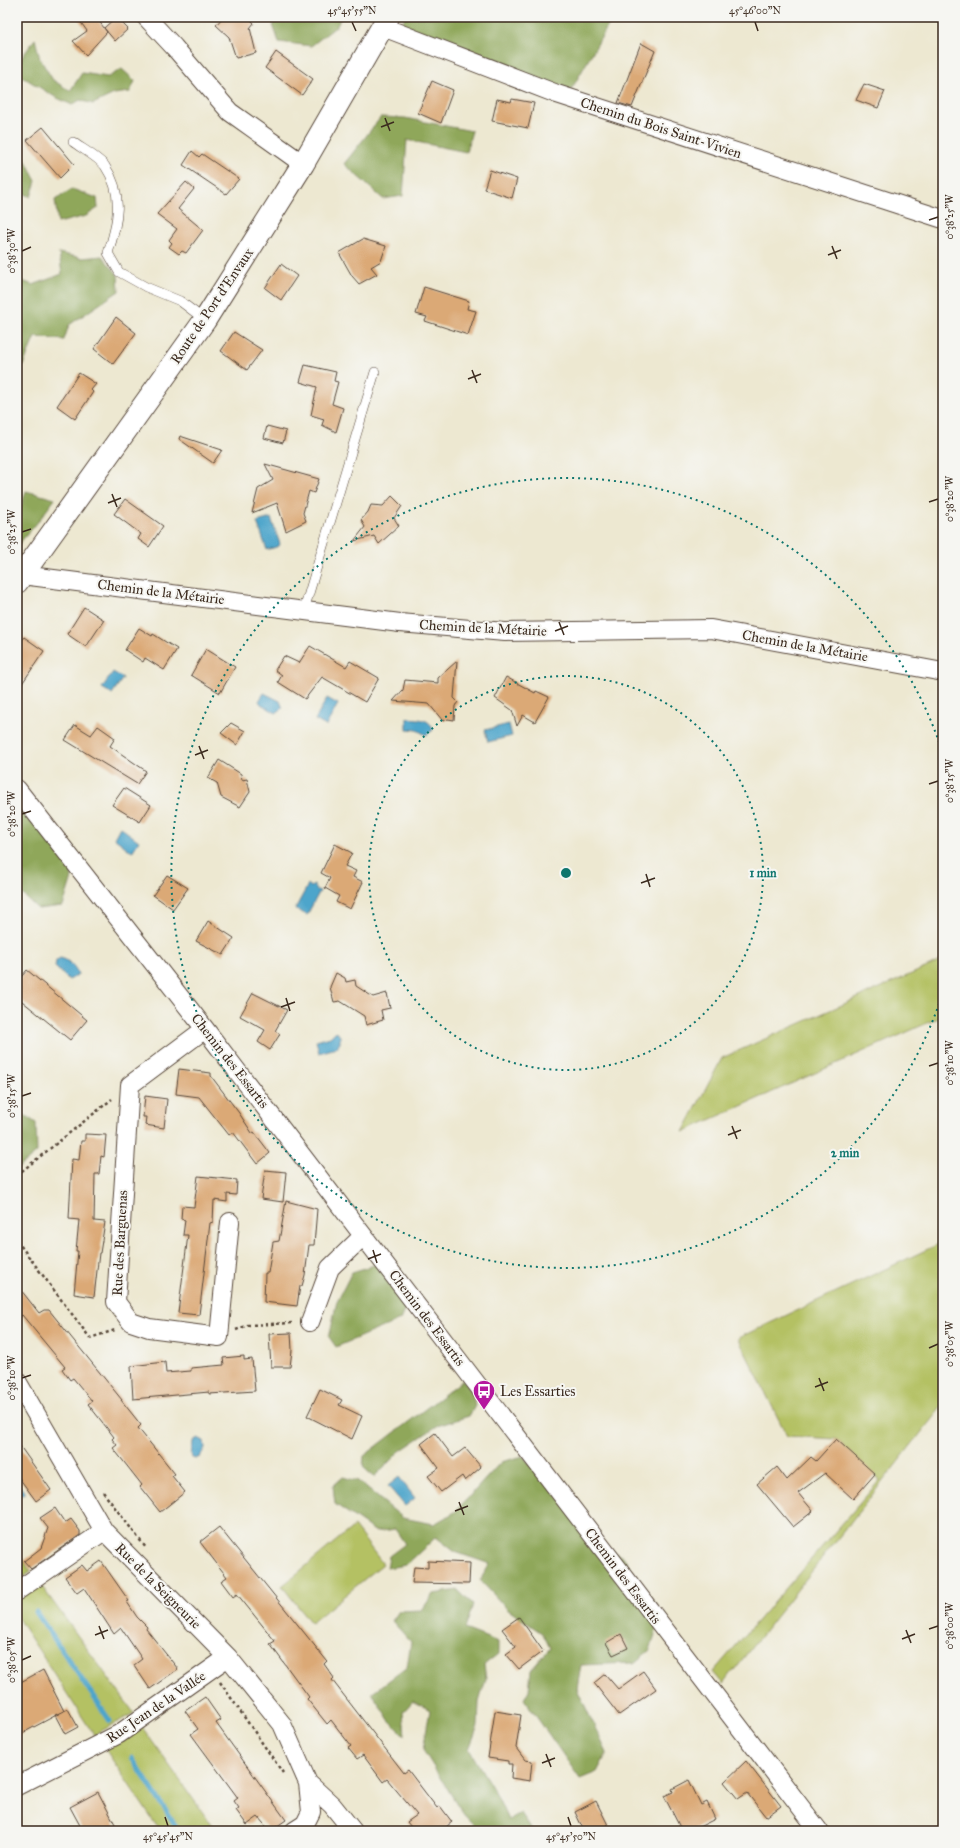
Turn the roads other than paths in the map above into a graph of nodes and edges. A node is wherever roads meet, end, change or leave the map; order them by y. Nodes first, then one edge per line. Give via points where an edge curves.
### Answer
1 (146, 17) edge
2 (385, 22) edge
3 (73, 142) dead end
4 (303, 164) junction
5 (943, 219) edge
6 (205, 320) junction
7 (375, 372) dead end
8 (19, 578) edge
9 (304, 610) junction
10 (943, 672) edge
11 (17, 789) edge
12 (205, 1029) junction
13 (230, 1222) dead end
14 (363, 1236) junction
15 (310, 1322) road end
16 (17, 1381) edge
17 (104, 1531) junction
18 (17, 1591) edge
19 (228, 1657) junction
20 (308, 1783) junction
21 (17, 1786) edge
22 (294, 1831) edge
23 (353, 1831) edge
24 (819, 1831) edge

1 - 4 street via 230,112
2 - 4 street, Route de Port d'Envaux
2 - 5 street, Chemin du Bois Saint-Vivien via 557,94
3 - 6 lane via 104,166 118,195 117,227 108,253 119,272 146,288 180,301
4 - 6 street, Route de Port d'Envaux
6 - 8 street, Route de Port d'Envaux
7 - 9 lane
8 - 9 street, Chemin de la Métairie
9 - 10 street, Chemin de la Métairie via 400,623 505,632 711,629
11 - 12 street, Chemin des Essartis
12 - 13 street, Rue des Barguenas via 130,1085 116,1302 131,1322 149,1328 219,1337
12 - 14 street, Chemin des Essartis
14 - 15 street via 330,1268
14 - 24 street, Chemin des Essartis
16 - 17 street, Rue de la Seigneurie
17 - 18 street
17 - 19 street, Rue de la Seigneurie
19 - 20 street, Rue de la Seigneurie via 282,1724
19 - 21 street, Rue Jean de la Vallée via 119,1734
20 - 22 street via 311,1812 305,1824
20 - 23 street via 332,1805

